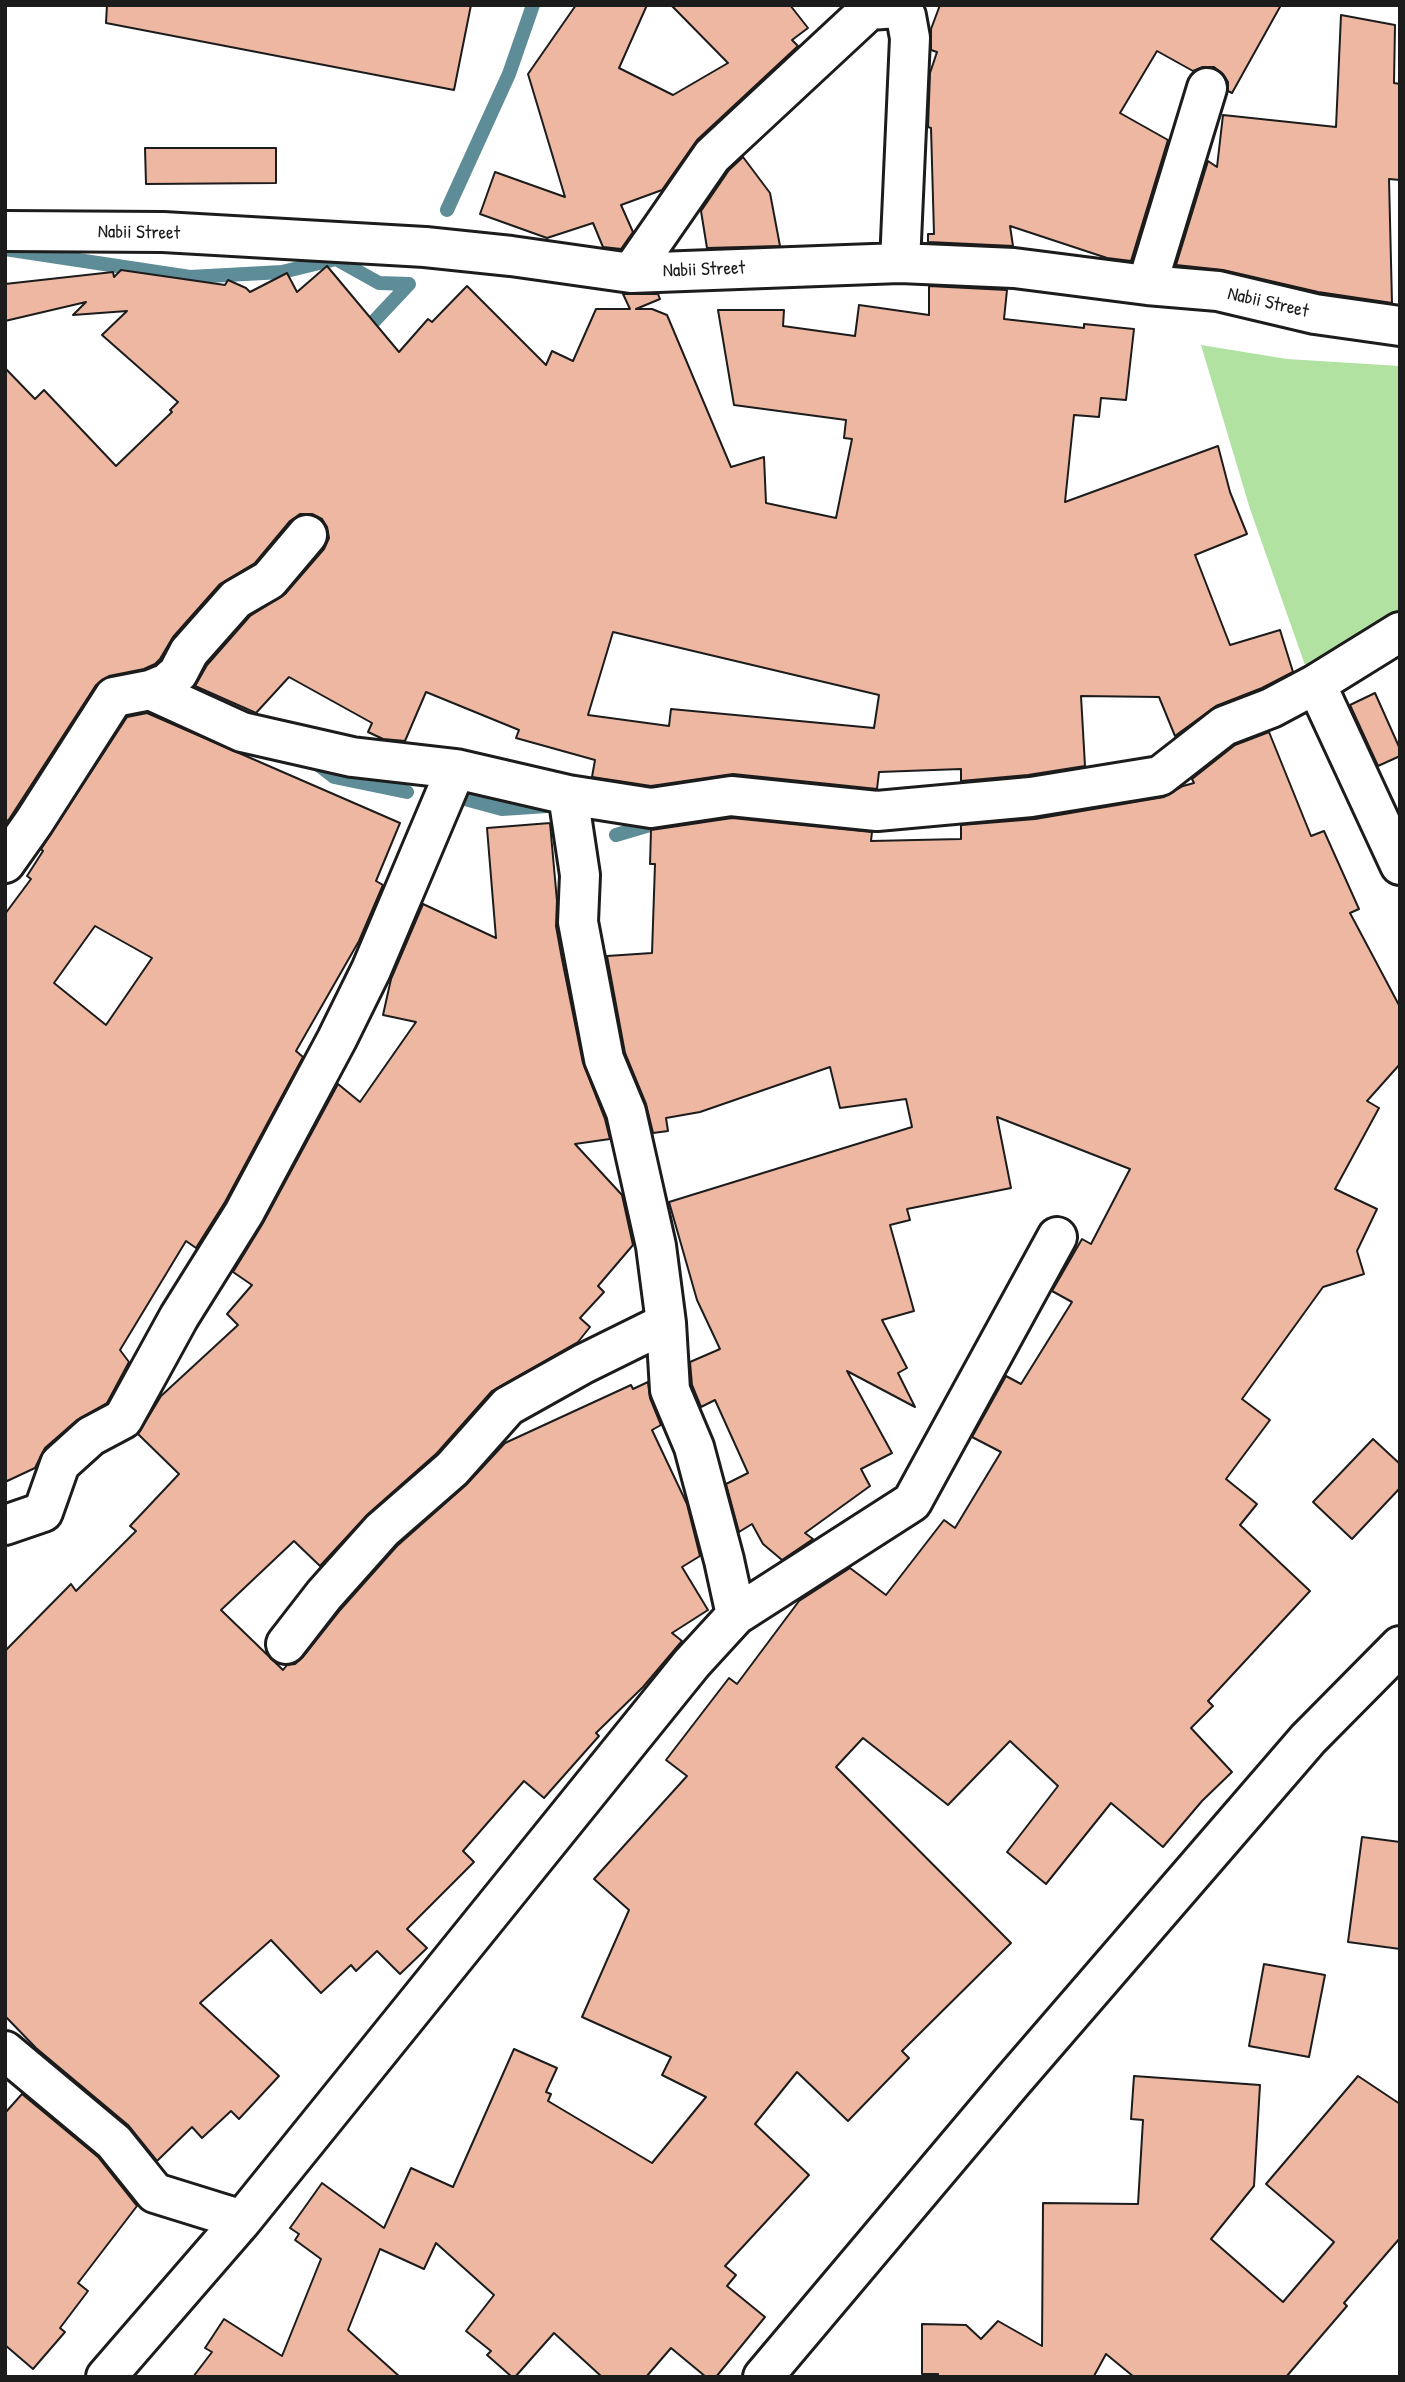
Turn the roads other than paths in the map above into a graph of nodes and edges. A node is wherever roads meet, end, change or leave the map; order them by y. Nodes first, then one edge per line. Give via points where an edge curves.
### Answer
1 (1208, 88) dead end
2 (5, 231) edge
3 (900, 263) junction
4 (631, 273) junction
5 (1147, 285) junction
6 (1400, 326) edge
7 (307, 535) dead end
8 (1400, 632) edge
9 (1316, 684) junction
10 (150, 690) junction
11 (456, 769) junction
12 (568, 795) junction
13 (5, 863) edge
14 (1400, 865) edge
15 (1057, 1237) dead end
16 (666, 1323) junction
17 (5, 1525) edge
18 (736, 1615) junction
19 (286, 1644) dead end
20 (1400, 1646) edge
21 (5, 2051) edge
22 (242, 2220) junction
23 (106, 2377) edge
24 (763, 2377) edge

1 - 5 street
2 - 4 street, Nabii Street via 163,232 425,247
3 - 4 street, Nabii Street
3 - 4 street via 910,38 906,16 898,8 869,10 712,156
3 - 5 street, Nabii Street via 1014,268
5 - 6 street, Nabii Street via 1217,291 1315,314
7 - 10 street via 269,580 236,599 189,652 178,673
8 - 9 street
9 - 12 street via 1224,726 1160,776 1097,788 877,811 732,796 651,808
9 - 14 street
10 - 11 street via 242,732 352,757
10 - 13 street via 114,697
11 - 12 street
11 - 17 street via 337,1039 244,1213 123,1419 91,1436 60,1464 43,1512
12 - 16 street via 580,875 578,922 587,972 604,1059 626,1112 642,1180
15 - 18 street via 912,1502
16 - 18 street via 670,1390 694,1447
16 - 19 street via 508,1406 452,1469 382,1530
18 - 22 street via 692,1663
20 - 24 street via 1299,1749
21 - 22 street via 114,2142 155,2193
22 - 23 street

